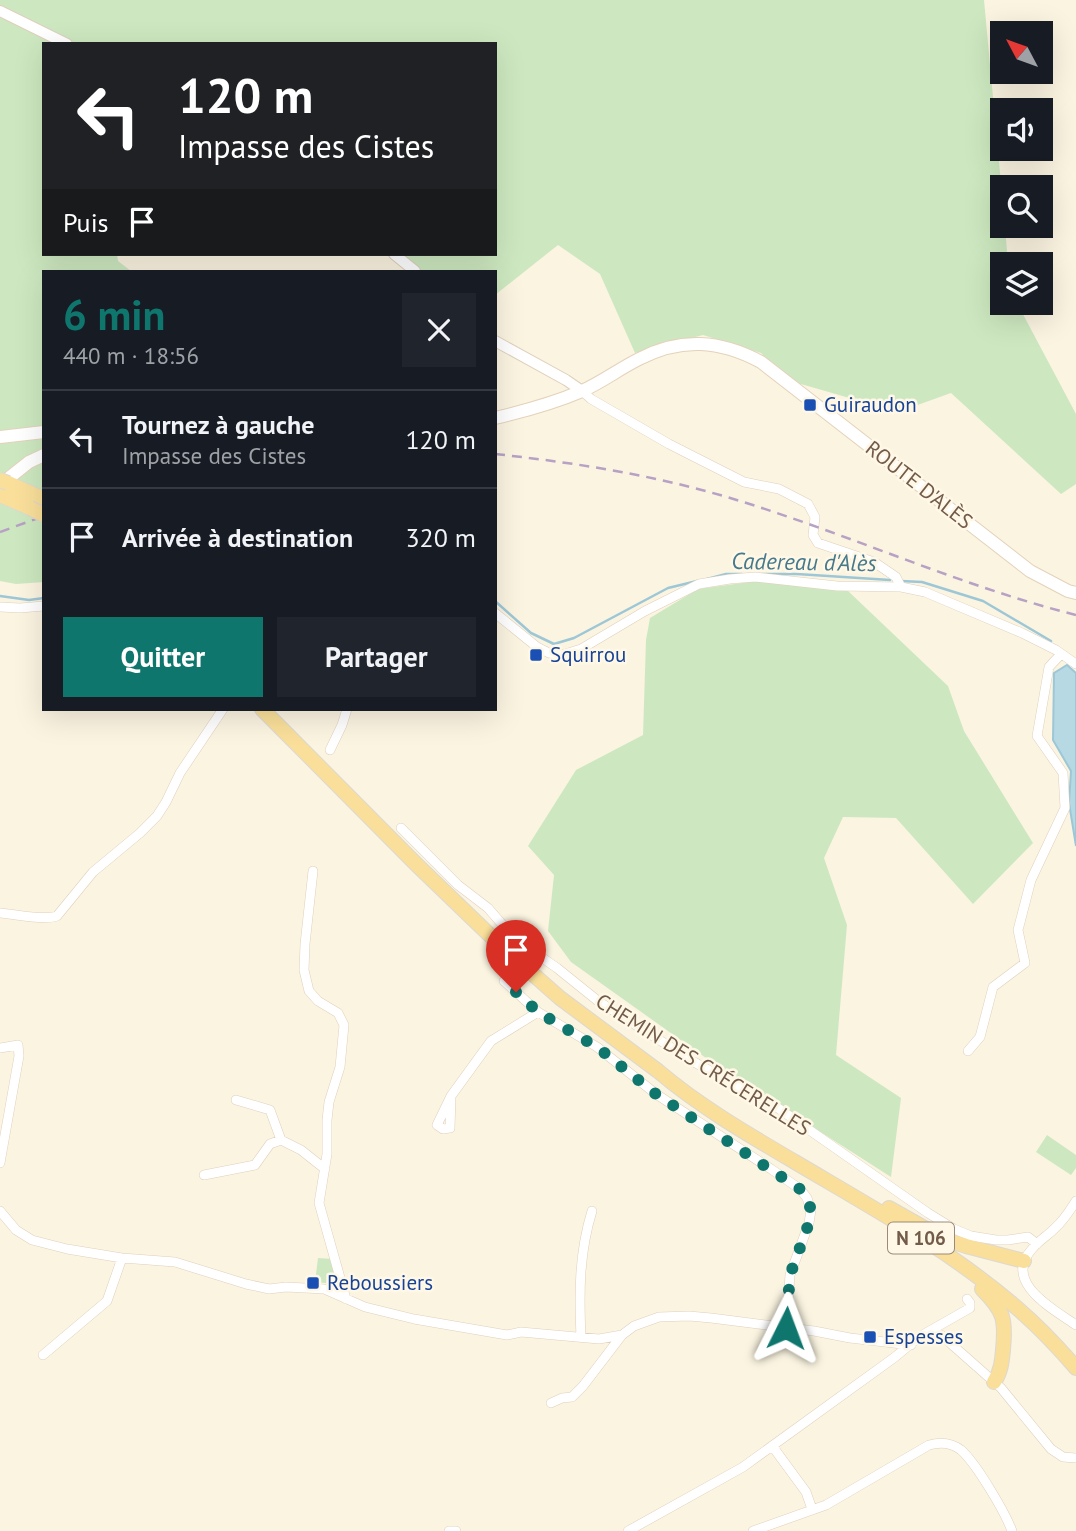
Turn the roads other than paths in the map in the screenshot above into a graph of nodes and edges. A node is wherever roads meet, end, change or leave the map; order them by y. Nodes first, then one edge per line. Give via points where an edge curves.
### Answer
1 (0, 10) edge
2 (63, 42) edge
3 (396, 256) edge
4 (414, 270) edge
5 (497, 342) edge
6 (582, 391) junction
7 (497, 418) edge
8 (42, 432) edge
9 (0, 437) edge
10 (42, 456) edge
11 (2, 486) edge
12 (42, 498) edge
13 (42, 514) edge
14 (901, 587) junction
15 (1076, 593) edge
16 (42, 606) edge
17 (0, 607) edge
18 (497, 615) edge
19 (1061, 654) junction
20 (1076, 664) edge
21 (222, 711) edge
22 (266, 711) edge
23 (346, 711) edge
24 (330, 750) dead end
25 (401, 828) dead end
26 (313, 871) dead end
27 (0, 913) edge
28 (504, 981) dead end
29 (538, 1012) junction
30 (0, 1048) edge
31 (968, 1051) dead end
32 (659, 1071) junction
33 (452, 1096) dead end
34 (236, 1100) dead end
35 (281, 1140) junction
36 (0, 1163) edge
37 (325, 1169) junction
38 (204, 1175) dead end
39 (1076, 1201) edge
40 (887, 1206) junction
41 (0, 1211) edge
42 (592, 1211) dead end
43 (1037, 1244) junction
44 (940, 1250) junction
45 (122, 1258) junction
46 (1024, 1261) junction
47 (346, 1299) junction
48 (967, 1299) dead end
49 (1076, 1325) edge
50 (786, 1328) junction
51 (928, 1333) junction
52 (622, 1335) junction
53 (581, 1337) junction
54 (911, 1345) junction
55 (43, 1355) dead end
56 (1076, 1359) edge
57 (1076, 1368) edge
58 (994, 1381) junction
59 (551, 1404) dead end
60 (773, 1447) junction
61 (1076, 1458) edge
62 (813, 1509) junction
63 (449, 1531) edge
64 (456, 1531) edge
65 (628, 1531) edge
66 (753, 1531) edge
67 (1012, 1531) edge

1 - 2 street
3 - 4 street
5 - 6 street
6 - 7 main road, ROUTE D'ALÈS
6 - 14 street via 669,444 744,482 779,489 808,504 815,517 813,536 818,543 874,562 896,577
6 - 15 main road, ROUTE D'ALÈS via 664,349 713,344 743,352 1030,570
8 - 9 main road
10 - 11 main road
11 - 12 main road
11 - 13 main road, bridge
14 - 18 street via 755,577 699,584 582,649 562,655 543,651
14 - 19 street via 937,597
16 - 17 street
19 - 20 street
19 - 31 street via 1049,667 1037,736 1063,773 1065,808 1031,880 1018,930 1025,963 993,986 980,1037
21 - 27 street via 156,816 93,872 57,916
22 - 32 main road, N 106 via 500,945 560,998
23 - 24 street
25 - 43 street, CHEMIN DES CRÉCERELLES via 514,938 598,1001 778,1108 954,1229 996,1240 1028,1237
26 - 37 street via 304,970 309,991 338,1013 344,1025 340,1068 329,1102
28 - 29 street
29 - 33 street via 491,1041
29 - 50 street via 597,1047 656,1094 800,1189 811,1210 790,1275
30 - 36 street via 18,1045 19,1056
32 - 40 main road, N 106
32 - 44 main road, N 106 via 747,1133
34 - 35 street via 270,1110
35 - 37 street
35 - 38 street via 270,1144 255,1164
37 - 47 street via 319,1203
39 - 43 street
40 - 46 main road via 944,1239
40 - 56 main road, N 106 via 996,1283
41 - 45 street via 32,1240
42 - 53 street via 580,1273
43 - 46 street
44 - 57 main road, N 106 via 1017,1308
44 - 58 main road via 988,1294 1004,1319 1001,1368
45 - 47 street via 175,1262 269,1289 324,1289
45 - 55 street via 107,1301
46 - 49 street via 1028,1287
47 - 53 street via 414,1319 507,1335
48 - 51 street via 970,1308
50 - 52 street via 659,1317
50 - 54 street
51 - 54 street
51 - 58 street via 941,1335
52 - 53 street
52 - 59 street via 583,1387
54 - 60 street
58 - 61 street via 1051,1449
60 - 62 street
60 - 65 street
62 - 66 street
62 - 67 street via 929,1445 946,1443 960,1449 972,1464
63 - 64 street

